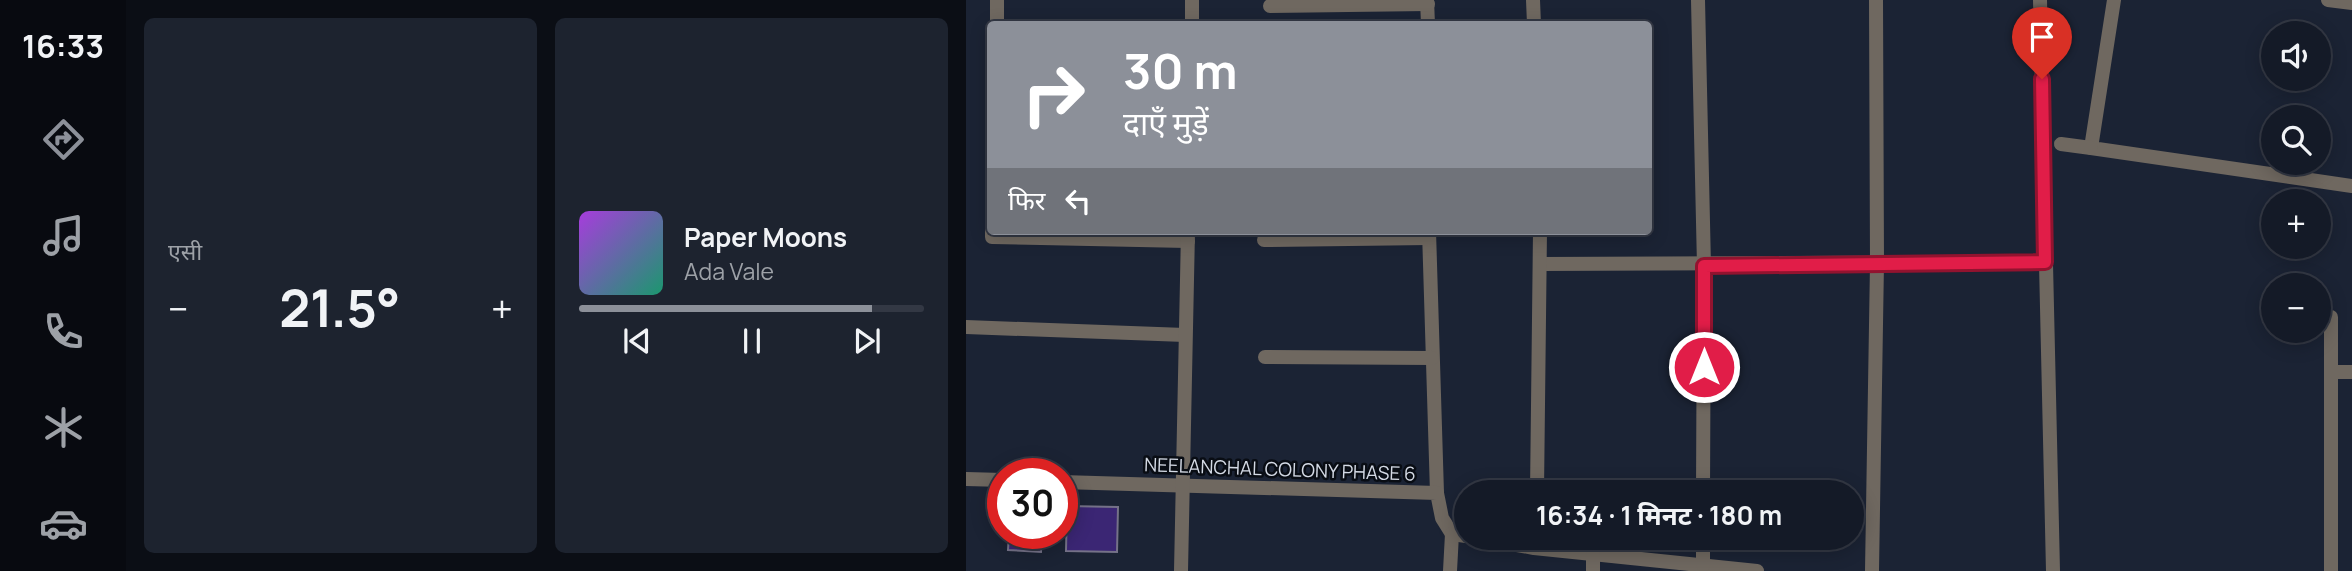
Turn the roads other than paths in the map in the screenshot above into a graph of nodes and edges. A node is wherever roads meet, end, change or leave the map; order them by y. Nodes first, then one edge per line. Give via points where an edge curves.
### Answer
1 (997, 0) edge
2 (1192, 0) edge
3 (1533, 0) edge
4 (1698, 0) edge
5 (1876, 0) edge
6 (2040, 0) edge
7 (2114, 0) edge
8 (2328, 0) edge
9 (1427, 2) edge
10 (2352, 4) edge
11 (1270, 6) dead end
12 (997, 21) edge
13 (1192, 21) edge
14 (1428, 21) edge
15 (1534, 21) edge
16 (2061, 144) dead end
17 (2091, 148) junction
18 (2352, 186) edge
19 (992, 235) edge
20 (1402, 235) edge
21 (1429, 235) edge
22 (1540, 235) edge
23 (1188, 236) edge
24 (1264, 240) dead end
25 (2045, 262) junction
26 (1877, 263) junction
27 (1541, 264) junction
28 (1704, 266) junction
29 (966, 327) edge
30 (1185, 335) junction
31 (2331, 343) edge
32 (1265, 357) dead end
33 (1432, 358) junction
34 (2331, 372) junction
35 (2352, 372) edge
36 (966, 479) edge
37 (987, 480) edge
38 (1537, 480) edge
39 (1703, 480) edge
40 (1078, 482) edge
41 (1183, 485) junction
42 (1437, 493) junction
43 (1454, 528) edge
44 (1458, 550) edge
45 (1568, 550) edge
46 (1703, 550) edge
47 (1593, 555) junction
48 (1703, 565) junction
49 (1181, 571) edge
50 (1450, 571) edge
51 (1593, 571) edge
52 (1751, 571) edge
53 (1757, 571) edge
54 (1872, 571) edge
55 (2053, 571) edge
56 (2331, 571) edge

1 - 12 street
2 - 13 street
3 - 15 street
4 - 28 street
5 - 26 street
6 - 25 street
7 - 17 street
8 - 10 street
9 - 11 street
9 - 14 street
16 - 17 street
17 - 18 street
19 - 23 street
20 - 24 street
21 - 33 street
22 - 27 street
23 - 30 street
25 - 26 street
25 - 55 street
26 - 28 street
26 - 54 street
27 - 28 street
27 - 38 street
28 - 39 street
29 - 30 street
30 - 41 street
31 - 34 street
32 - 33 street
33 - 42 street
34 - 35 street
34 - 56 street
36 - 37 street
40 - 41 street, NEELANCHAL COLONY PHASE 6
41 - 42 street, NEELANCHAL COLONY PHASE 6
41 - 49 street
42 - 43 street, NEELANCHAL COLONY PHASE 6 via 1442,518
44 - 50 street
45 - 47 street
46 - 48 street
47 - 48 street
47 - 51 street
48 - 52 street
52 - 53 street

